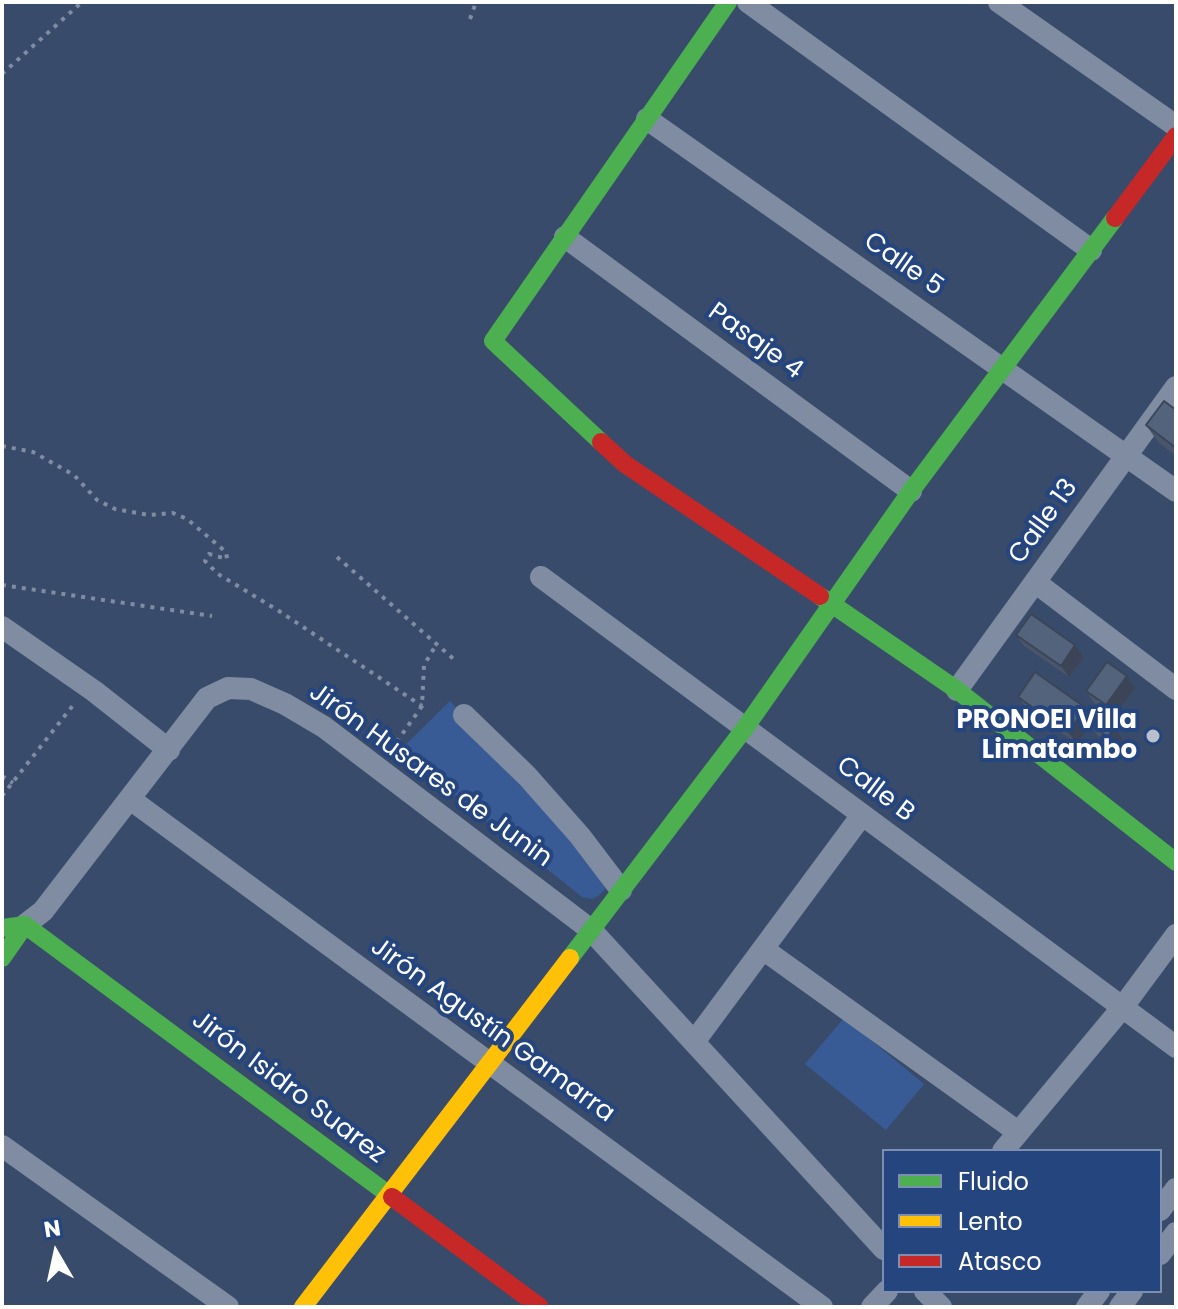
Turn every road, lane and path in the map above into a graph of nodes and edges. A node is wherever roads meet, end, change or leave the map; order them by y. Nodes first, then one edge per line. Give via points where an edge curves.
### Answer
1 (82, 2) edge
2 (476, 2) edge
3 (728, 2) edge
4 (748, 2) edge
5 (999, 2) edge
6 (470, 19) dead end
7 (2, 74) edge
8 (647, 119) junction
9 (1176, 126) edge
10 (1176, 136) edge
11 (565, 237) junction
12 (1091, 250) junction
13 (1002, 370) junction
14 (1176, 387) edge
15 (2, 446) edge
16 (1127, 455) junction
17 (911, 491) junction
18 (1176, 491) edge
19 (337, 557) dead end
20 (541, 577) dead end
21 (1035, 582) junction
22 (2, 585) edge
23 (832, 604) junction
24 (212, 616) dead end
25 (2, 627) edge
26 (436, 645) junction
27 (457, 662) dead end
28 (88, 686) junction
29 (1176, 689) edge
30 (957, 690) junction
31 (422, 706) junction
32 (464, 715) dead end
33 (745, 728) junction
34 (169, 750) junction
35 (378, 768) junction
36 (2, 776) edge
37 (13, 783) junction
38 (2, 796) edge
39 (130, 799) junction
40 (862, 815) junction
41 (1176, 862) edge
42 (621, 890) junction
43 (25, 925) junction
44 (2, 928) edge
45 (591, 930) junction
46 (1176, 935) edge
47 (763, 949) junction
48 (2, 958) edge
49 (1122, 1008) junction
50 (694, 1042) junction
51 (1176, 1047) edge
52 (487, 1063) junction
53 (1018, 1132) junction
54 (2, 1146) edge
55 (1005, 1149) edge
56 (1176, 1189) edge
57 (388, 1195) junction
58 (1162, 1207) edge
59 (882, 1247) edge
60 (228, 1307) edge
61 (303, 1307) edge
62 (540, 1307) edge
63 (822, 1307) edge

1 - 7 path
2 - 6 path
3 - 8 street
4 - 12 street
5 - 9 street
8 - 11 street
8 - 13 street, Calle 5
10 - 12 street
11 - 17 street, Pasaje 4
11 - 23 street via 493,341 625,464
12 - 13 street
13 - 16 street, Calle 5
13 - 17 street
14 - 16 street, Calle 13
15 - 31 path via 33,452 74,475 97,500 115,509 173,513 187,519 226,552 227,559 209,554 205,561 218,574
16 - 18 street, Calle 5
16 - 21 street, Calle 13
17 - 23 street
19 - 26 path
20 - 33 street, Calle B
21 - 29 street
21 - 30 street, Calle 13
22 - 24 path
23 - 30 street
23 - 33 street
25 - 28 street
26 - 27 path
26 - 31 path via 424,665
28 - 34 street
28 - 37 path
30 - 41 street
31 - 35 path
32 - 42 street via 536,786
33 - 40 street, Calle B
33 - 42 street
34 - 35 street, Jirón Husares de Junin via 207,698 228,688 251,689 324,727
34 - 39 street
35 - 45 street, Jirón Husares de Junin
36 - 37 path
37 - 38 path
39 - 43 street via 43,911
39 - 52 street, Jirón Agustín Gamarra
40 - 47 street
40 - 49 street, Calle B
42 - 45 street
43 - 44 street
43 - 48 street
43 - 57 street, Jirón Isidro Suarez
45 - 50 street, Jirón Husares de Junin
45 - 52 street
46 - 49 street
47 - 50 street
47 - 53 street
49 - 51 street, Calle B
49 - 53 street
50 - 59 street, Jirón Husares de Junin
52 - 57 street
52 - 63 street, Jirón Agustín Gamarra
53 - 55 street
54 - 60 street
56 - 58 street
57 - 61 street
57 - 62 street, Jirón Isidro Suarez

